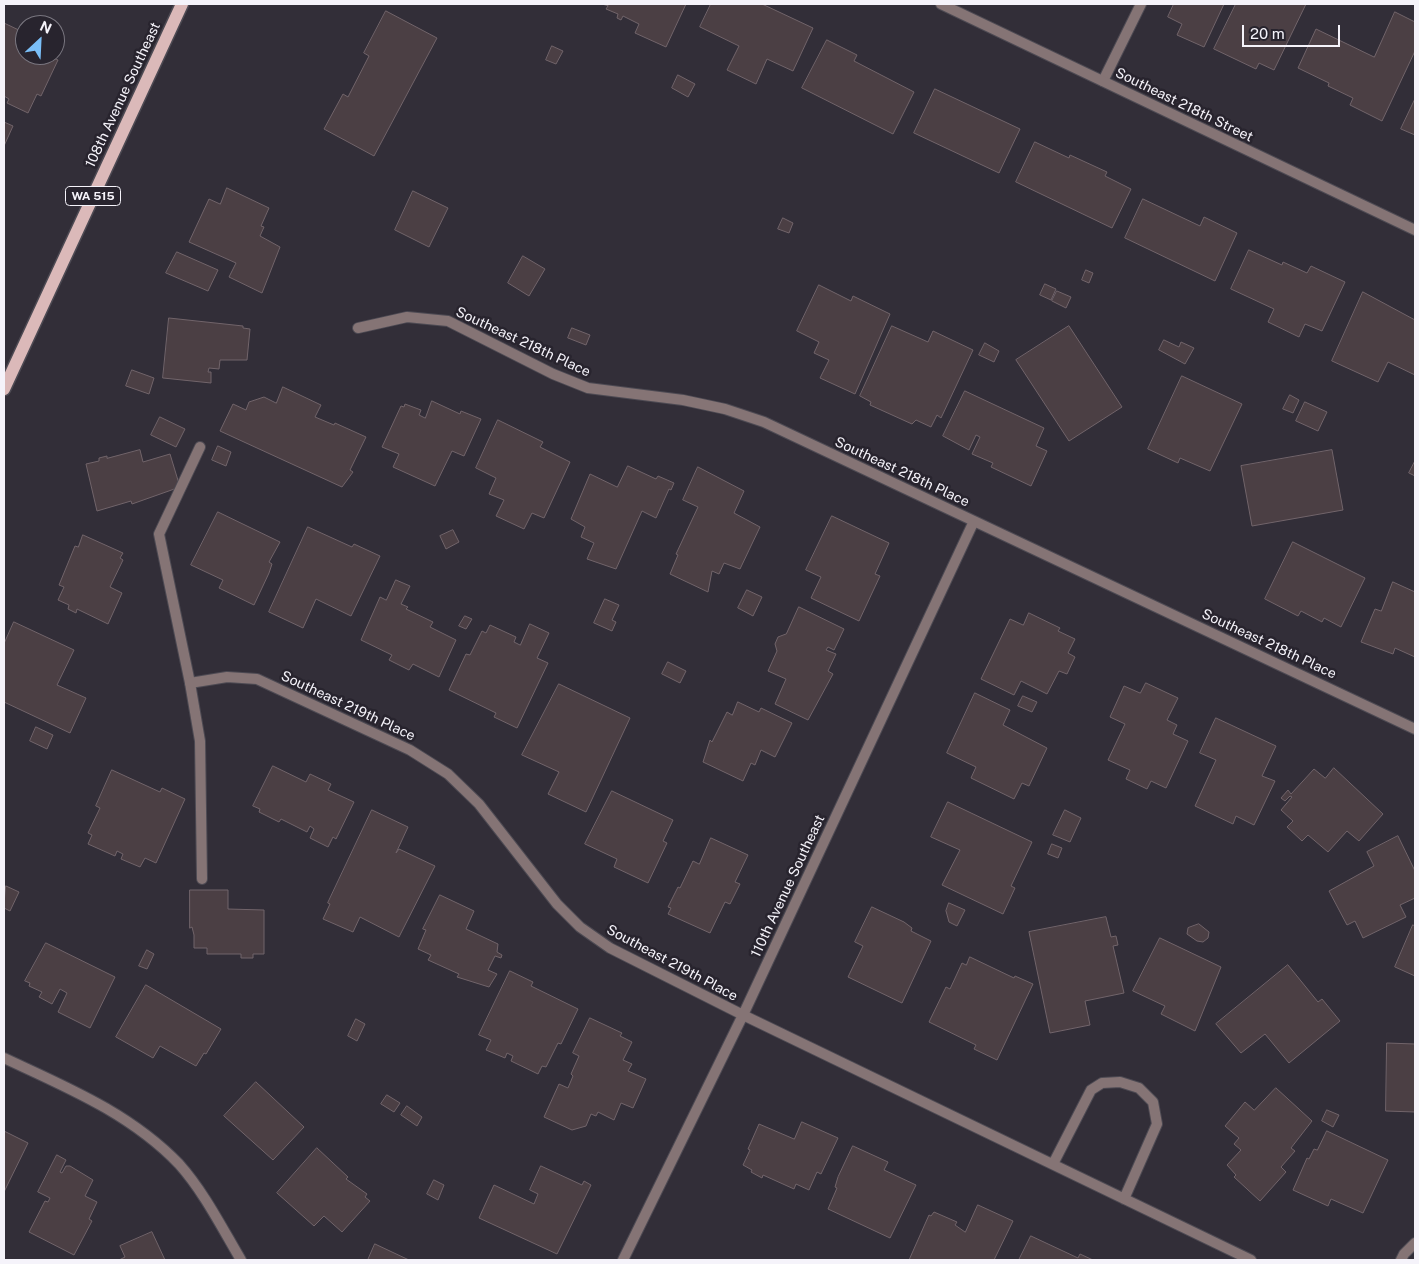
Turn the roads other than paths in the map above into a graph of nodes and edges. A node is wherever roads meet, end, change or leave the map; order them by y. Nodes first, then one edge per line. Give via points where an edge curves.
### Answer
1 (182, 4) edge
2 (941, 4) edge
3 (1141, 4) edge
4 (1103, 81) junction
5 (1415, 230) edge
6 (358, 328) dead end
7 (4, 389) edge
8 (200, 447) dead end
9 (974, 521) junction
10 (190, 683) junction
11 (1415, 729) edge
12 (202, 879) dead end
13 (743, 1015) junction
14 (4, 1058) edge
15 (1053, 1164) junction
16 (1124, 1199) junction
17 (1415, 1243) edge
18 (241, 1260) edge
19 (623, 1260) edge
20 (1252, 1260) edge
21 (1400, 1260) edge

1 - 7 main road, 108th Avenue Southeast / WA 515
2 - 4 street, Southeast 218th Street
3 - 4 street
4 - 5 street, Southeast 218th Street
6 - 9 street, Southeast 218th Place via 407,317 448,321 588,388 684,400 764,422
8 - 10 street via 159,534
9 - 11 street, Southeast 218th Place
9 - 13 street, 110th Avenue Southeast
10 - 12 street via 200,741
10 - 13 street, Southeast 219th Place via 227,677 257,679 410,750 448,774 479,804 557,904 580,927 610,948
13 - 15 street, Southeast 219th Place
13 - 19 street, 110th Avenue Southeast
14 - 18 street via 111,1109 146,1135 179,1165 214,1213
15 - 16 street, Southeast 219th Place
15 - 16 street via 1091,1090 1102,1084 1120,1082 1139,1088 1153,1102 1157,1124
16 - 20 street, Southeast 219th Place
17 - 21 street

